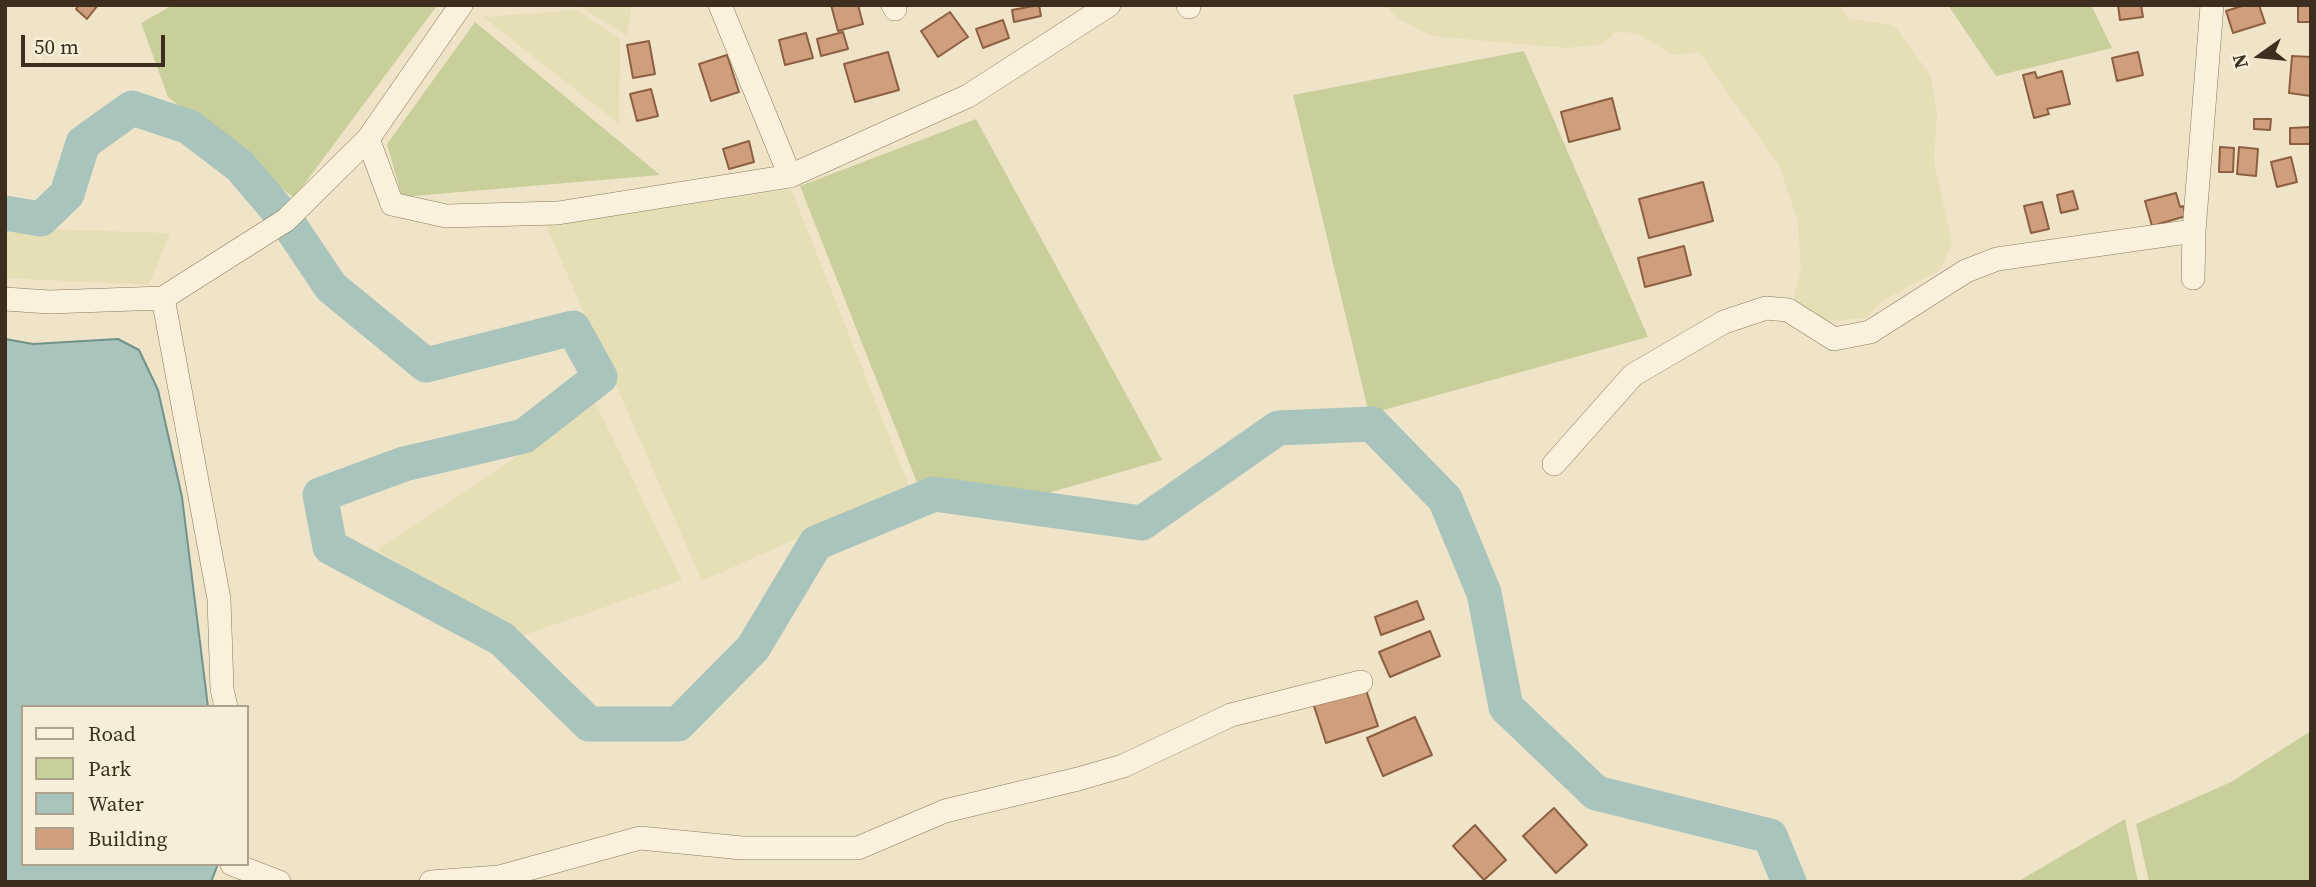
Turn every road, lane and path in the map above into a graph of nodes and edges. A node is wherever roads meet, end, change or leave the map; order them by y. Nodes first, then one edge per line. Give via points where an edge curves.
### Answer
1 (461, 5) edge
2 (720, 5) edge
3 (1109, 5) edge
4 (2213, 5) edge
5 (368, 139) junction
6 (790, 176) junction
7 (2194, 231) junction
8 (2193, 278) dead end
9 (163, 298) junction
10 (5, 299) edge
11 (1554, 464) dead end
12 (1361, 682) dead end
13 (226, 705) edge
14 (236, 866) edge
15 (279, 882) edge
16 (431, 882) edge

1 - 5 street
2 - 6 street
3 - 6 street via 968,96
4 - 7 street
5 - 6 street via 392,204 446,216 558,213
5 - 9 street via 286,220
7 - 8 street
7 - 11 street via 1997,259 1966,271 1870,332 1834,339 1788,310 1766,308 1724,322 1633,375
9 - 10 street
9 - 13 street via 219,599
12 - 16 street via 1231,715 1123,766 945,811 858,848 742,848 640,838 499,877
14 - 15 street

